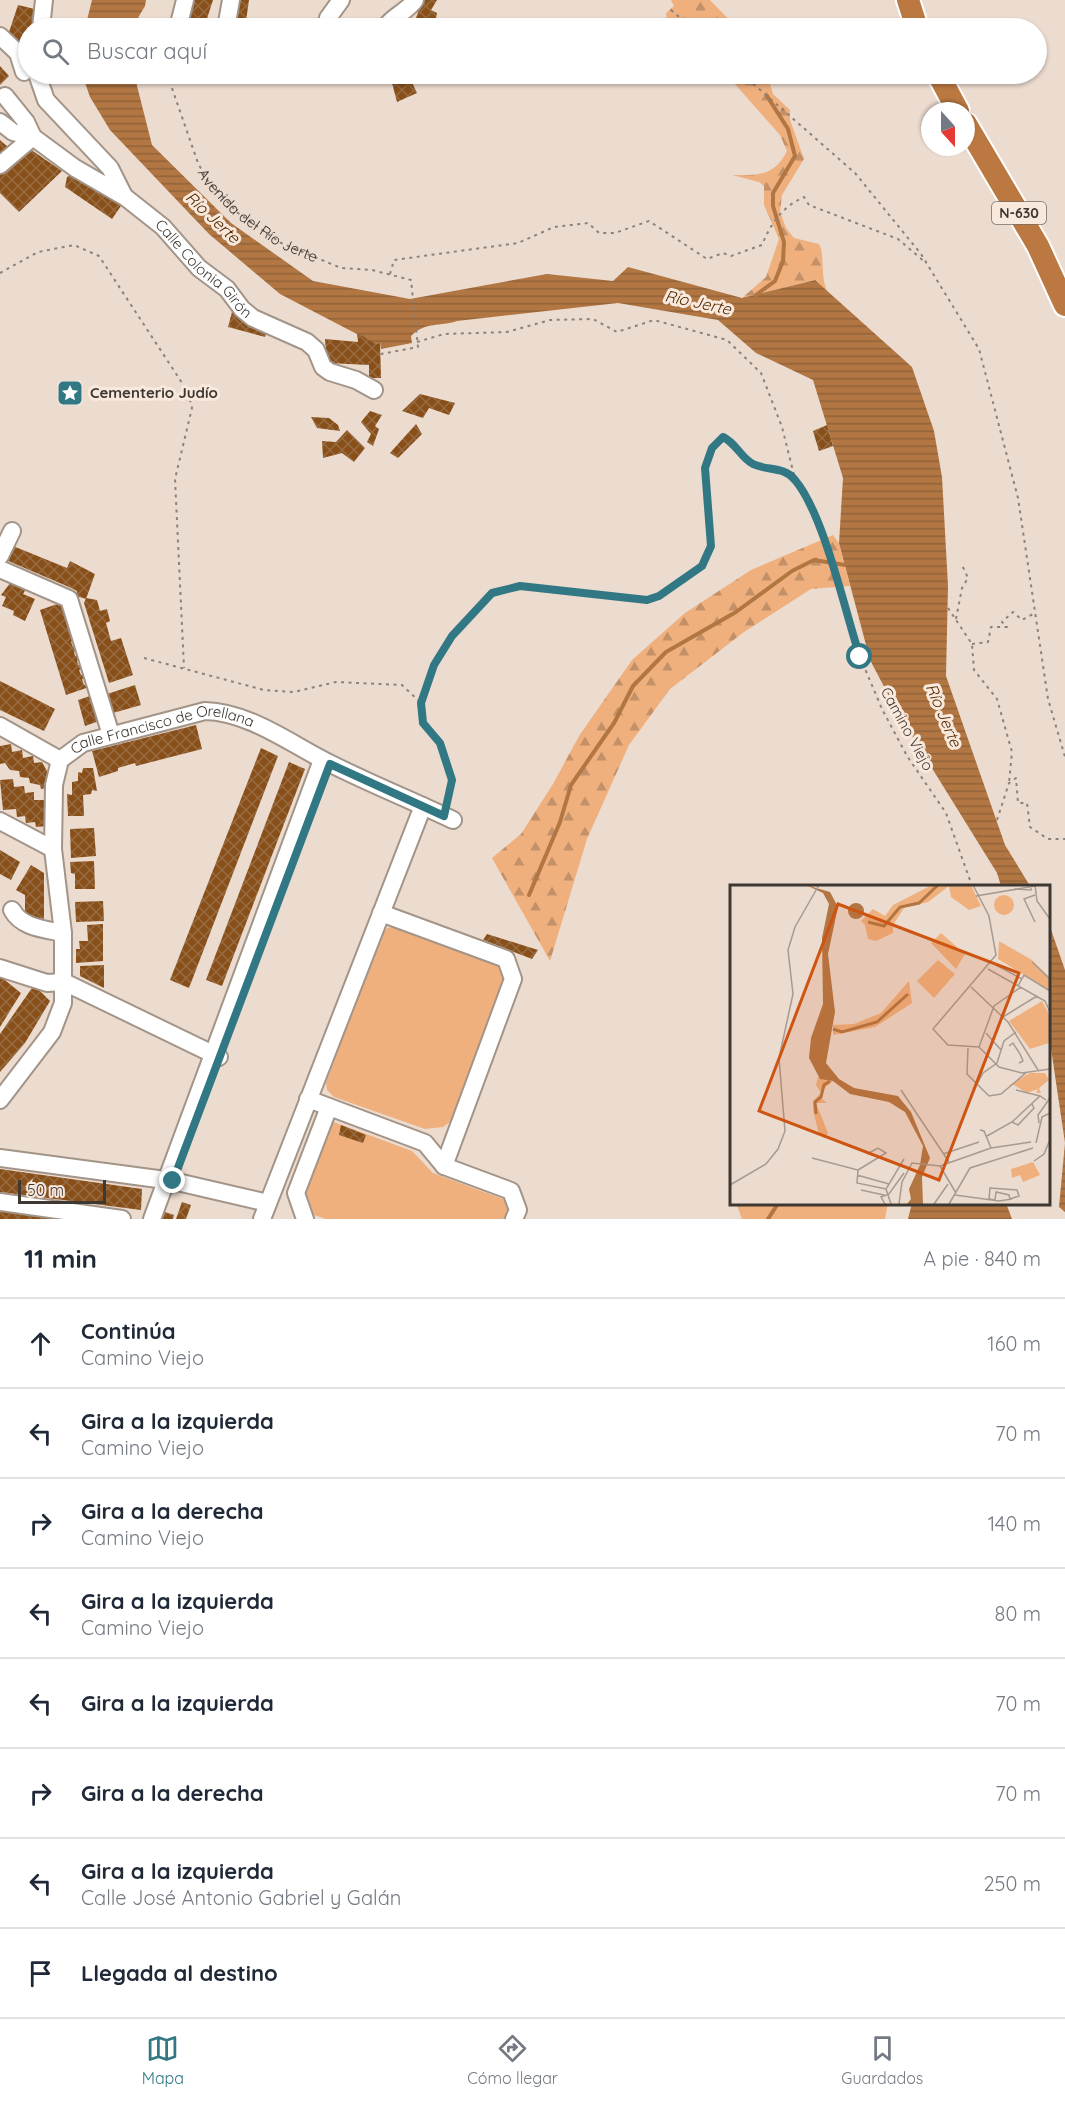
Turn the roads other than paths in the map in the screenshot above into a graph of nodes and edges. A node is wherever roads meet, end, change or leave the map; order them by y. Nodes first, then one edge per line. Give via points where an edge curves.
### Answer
1 (44, 0) edge
2 (185, 0) edge
3 (231, 0) edge
4 (341, 0) edge
5 (415, 0) edge
6 (908, 0) edge
7 (42, 18) edge
8 (180, 18) edge
9 (228, 18) edge
10 (328, 18) edge
11 (394, 18) edge
12 (914, 18) edge
13 (0, 36) edge
14 (18, 53) edge
15 (18, 84) edge
16 (37, 84) edge
17 (943, 84) edge
18 (3, 98) edge
19 (953, 102) edge
20 (0, 122) edge
21 (33, 137) junction
22 (975, 139) edge
23 (0, 165) edge
24 (125, 197) junction
25 (1065, 305) edge
26 (374, 390) dead end
27 (12, 531) dead end
28 (0, 556) edge
29 (0, 569) edge
30 (0, 726) edge
31 (111, 735) junction
32 (60, 760) junction
33 (326, 762) junction
34 (423, 806) junction
35 (449, 818) road end
36 (0, 821) edge
37 (53, 849) junction
38 (12, 910) dead end
39 (381, 914) junction
40 (63, 933) junction
41 (0, 968) edge
42 (56, 982) junction
43 (91, 996) junction
44 (63, 1003) junction
45 (215, 1056) junction
46 (308, 1099) junction
47 (0, 1100) edge
48 (329, 1107) junction
49 (456, 1130) junction
50 (425, 1143) junction
51 (0, 1158) edge
52 (444, 1166) junction
53 (170, 1181) junction
54 (0, 1202) edge
55 (268, 1203) junction
56 (122, 1219) edge
57 (152, 1219) edge
58 (159, 1219) edge
59 (262, 1219) edge
60 (305, 1219) edge
61 (514, 1219) edge

1 - 7 street
2 - 8 street
3 - 9 street
4 - 10 street
5 - 11 street
6 - 12 highway
13 - 14 street
15 - 18 street
16 - 24 street via 46,100 110,168
17 - 19 highway
18 - 21 street, Calle Colonia Girón via 26,122
20 - 21 street, Calle Colonia Girón via 13,132
21 - 23 street
21 - 24 street, Calle Colonia Girón via 75,168
22 - 25 highway, N-630 via 1038,246
24 - 26 street, Calle Colonia Girón via 163,227 199,268 227,289 253,318 307,342 330,372
27 - 28 street
29 - 31 street via 69,599
30 - 32 street
31 - 32 street, Calle Francisco de Orellana via 83,743
31 - 33 street, Calle Francisco de Orellana via 205,711 221,711
32 - 37 street, Calle Francisco de Orellana via 54,785
33 - 34 street, Calle Francisco de Orellana
33 - 45 street
34 - 35 street, Calle Francisco de Orellana
34 - 39 street
36 - 37 street
37 - 40 street, Calle Francisco de Orellana
38 - 40 street via 27,925
39 - 46 street
39 - 49 street via 506,959 513,979
40 - 42 street, Calle Francisco de Orellana
41 - 42 street
42 - 43 street
42 - 44 street, Calle Francisco de Orellana
43 - 44 street
43 - 45 street
44 - 47 street, Calle Francisco de Orellana via 52,1032
45 - 53 street
46 - 48 street
46 - 55 street
48 - 50 street
48 - 60 street via 296,1194
49 - 50 street
49 - 52 street
50 - 52 street
51 - 53 street
52 - 61 street via 511,1191 518,1210
53 - 55 street
53 - 57 street
53 - 58 street
54 - 56 street
55 - 59 street

